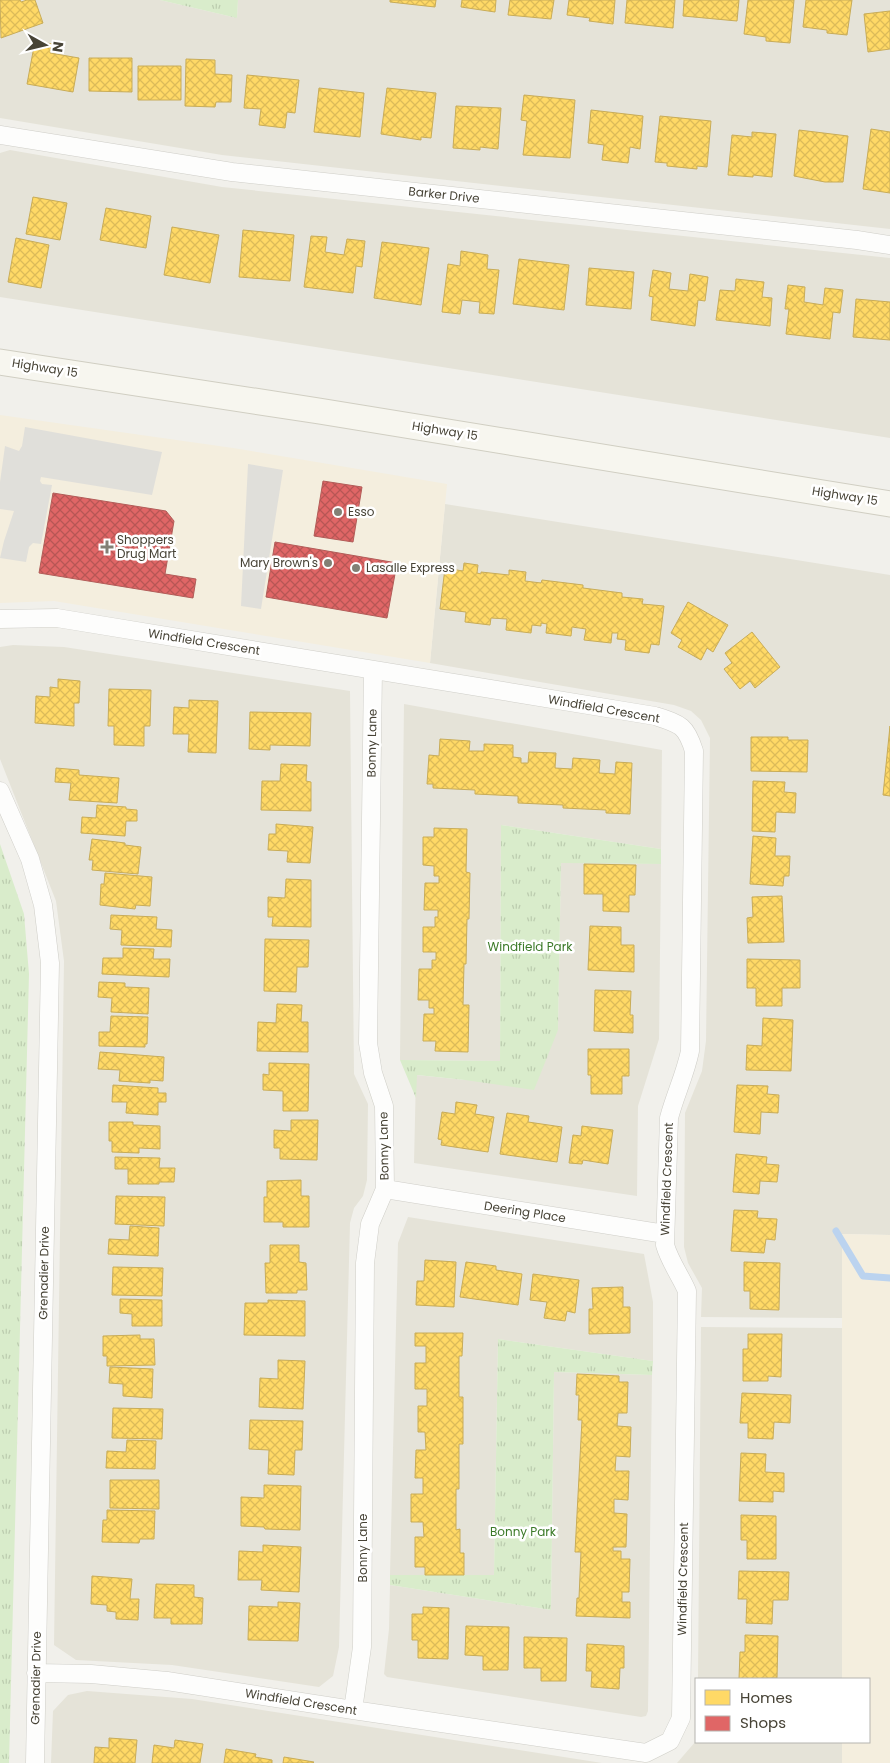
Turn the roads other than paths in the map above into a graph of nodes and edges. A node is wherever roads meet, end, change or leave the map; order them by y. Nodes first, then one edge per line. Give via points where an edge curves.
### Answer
1 (0, 135) edge
2 (890, 245) edge
3 (0, 362) edge
4 (890, 504) edge
5 (0, 619) edge
6 (373, 670) junction
7 (0, 791) edge
8 (385, 1189) junction
9 (665, 1234) junction
10 (36, 1673) junction
11 (353, 1710) junction
12 (35, 1763) edge

1 - 2 street, Barker Drive via 232,172
3 - 4 main road, Highway 15
5 - 6 street, Windfield Crescent via 57,618
6 - 8 street, Bonny Lane via 368,1043 384,1106
6 - 9 street, Windfield Crescent via 655,716 674,722 688,733 694,751 690,1051 669,1118
7 - 10 street, Grenadier Drive via 30,859 41,896 50,963
8 - 9 street, Deering Place
8 - 11 street, Bonny Lane via 370,1224 365,1263 362,1647
9 - 11 street, Windfield Crescent via 669,1257 687,1291 681,1718 670,1741 646,1753
10 - 11 street, Windfield Crescent via 167,1681
10 - 12 street, Grenadier Drive

